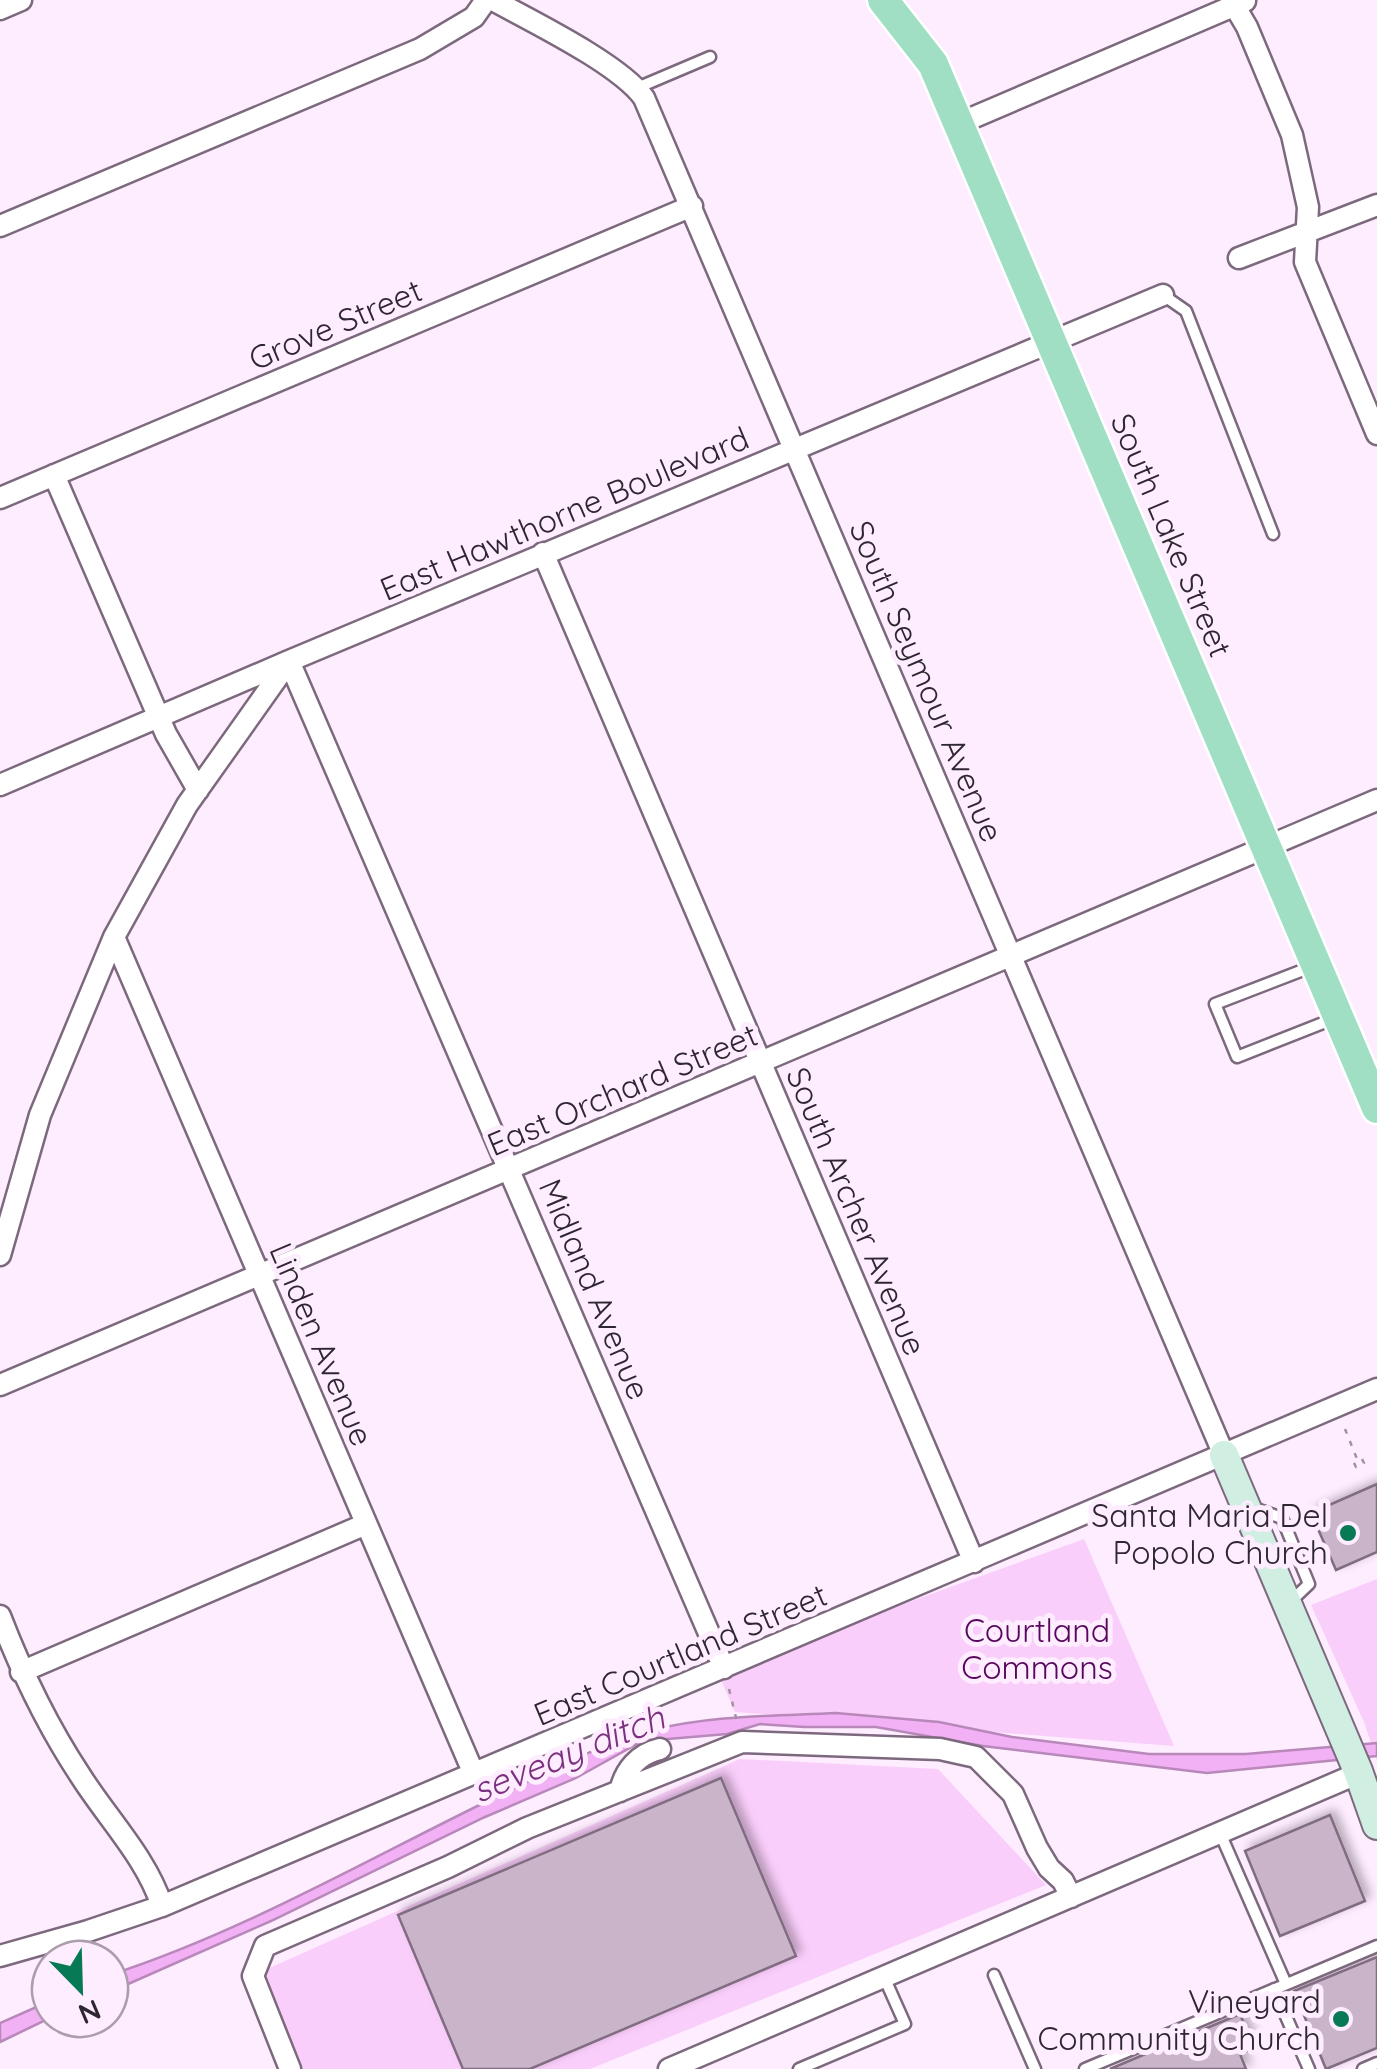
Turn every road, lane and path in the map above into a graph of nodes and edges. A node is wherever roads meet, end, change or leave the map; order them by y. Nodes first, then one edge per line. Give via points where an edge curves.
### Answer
1 (21, 0) edge
2 (489, 0) edge
3 (882, 0) edge
4 (1237, 2) edge
5 (0, 9) edge
6 (710, 57) dead end
7 (637, 88) junction
8 (958, 124) junction
9 (1377, 204) edge
10 (692, 206) junction
11 (0, 226) edge
12 (1305, 235) junction
13 (1239, 258) dead end
14 (1163, 295) joint
15 (1051, 340) junction
16 (1377, 434) edge
17 (795, 449) junction
18 (54, 475) junction
19 (0, 498) edge
20 (1273, 534) dead end
21 (543, 553) junction
22 (289, 661) junction
23 (160, 716) junction
24 (0, 785) edge
25 (198, 790) junction
26 (1377, 800) edge
27 (1266, 846) junction
28 (114, 937) junction
29 (1012, 956) junction
30 (1316, 964) junction
31 (1338, 1017) junction
32 (760, 1063) junction
33 (1377, 1108) edge
34 (511, 1169) junction
35 (0, 1256) edge
36 (260, 1275) junction
37 (0, 1386) edge
38 (1377, 1389) edge
39 (1344, 1429) dead end
40 (1224, 1455) junction
41 (1357, 1459) dead end
42 (366, 1524) junction
43 (974, 1562) junction
44 (0, 1616) edge
45 (724, 1668) junction
46 (22, 1672) junction
47 (729, 1689) dead end
48 (742, 1742) junction
49 (660, 1748) dead end
50 (1359, 1772) junction
51 (474, 1774) junction
52 (620, 1791) junction
53 (1377, 1824) edge
54 (1220, 1833) junction
55 (1071, 1897) junction
56 (162, 1906) junction
57 (1377, 1946) edge
58 (0, 1956) edge
59 (994, 1976) dead end
60 (884, 1977) junction
61 (1280, 1987) junction
62 (1377, 2063) edge
63 (290, 2069) edge
64 (669, 2069) edge
65 (799, 2069) edge
66 (1035, 2069) edge
67 (1085, 2069) edge
68 (1309, 2069) edge
69 (1363, 2069) edge

1 - 5 street
2 - 7 street
2 - 11 street via 474,17 420,49
3 - 8 main road, South Lake Street via 933,64
4 - 8 street
4 - 12 street via 1292,134 1308,207
6 - 7 lane
7 - 10 street, South Seymour Avenue
8 - 15 main road, South Lake Street
9 - 12 street
10 - 17 street, South Seymour Avenue
10 - 18 street, Grove Street
12 - 13 street
12 - 16 street via 1304,262
14 - 15 street, East Hawthorne Boulevard
14 - 20 lane via 1186,311
15 - 17 street, East Hawthorne Boulevard
15 - 27 main road, South Lake Street
17 - 21 street, East Hawthorne Boulevard
17 - 29 street, South Seymour Avenue
18 - 19 street, Grove Street
18 - 23 street
21 - 22 street, East Hawthorne Boulevard
21 - 32 street, South Archer Avenue
22 - 23 street, East Hawthorne Boulevard
22 - 25 street
22 - 34 street, Midland Avenue
23 - 24 street, East Hawthorne Boulevard
23 - 25 street
25 - 28 street
26 - 27 street, East Orchard Street
27 - 29 street, East Orchard Street
27 - 30 main road, South Lake Street
28 - 35 street via 40,1114
28 - 36 street, Linden Avenue
29 - 32 street, East Orchard Street
29 - 40 street, South Seymour Avenue
30 - 31 main road, South Lake Street
30 - 31 lane via 1215,1004 1238,1057
31 - 33 main road, South Lake Street
32 - 34 street, East Orchard Street
32 - 43 street, South Archer Avenue
34 - 36 street, East Orchard Street
34 - 45 street, Midland Avenue
36 - 37 street, East Orchard Street
36 - 42 street, Linden Avenue
38 - 40 street, East Courtland Street
39 - 41 path
40 - 43 street, East Courtland Street
40 - 50 street
42 - 46 street
42 - 51 street, Linden Avenue
43 - 45 street, East Courtland Street
44 - 46 street
45 - 51 street, East Courtland Street
46 - 56 street
47 - 48 path
48 - 52 street
48 - 55 street via 976,1757 1013,1794 1037,1848
49 - 52 street via 635,1762
50 - 53 street
50 - 54 street
51 - 56 street, East Courtland Street
52 - 63 street via 265,1946 253,1976
54 - 55 street
54 - 61 lane
55 - 60 street
56 - 58 street, East Courtland Street
57 - 61 lane
59 - 66 lane
60 - 64 street
60 - 65 lane via 904,2024
61 - 67 lane
61 - 68 lane
62 - 69 lane

